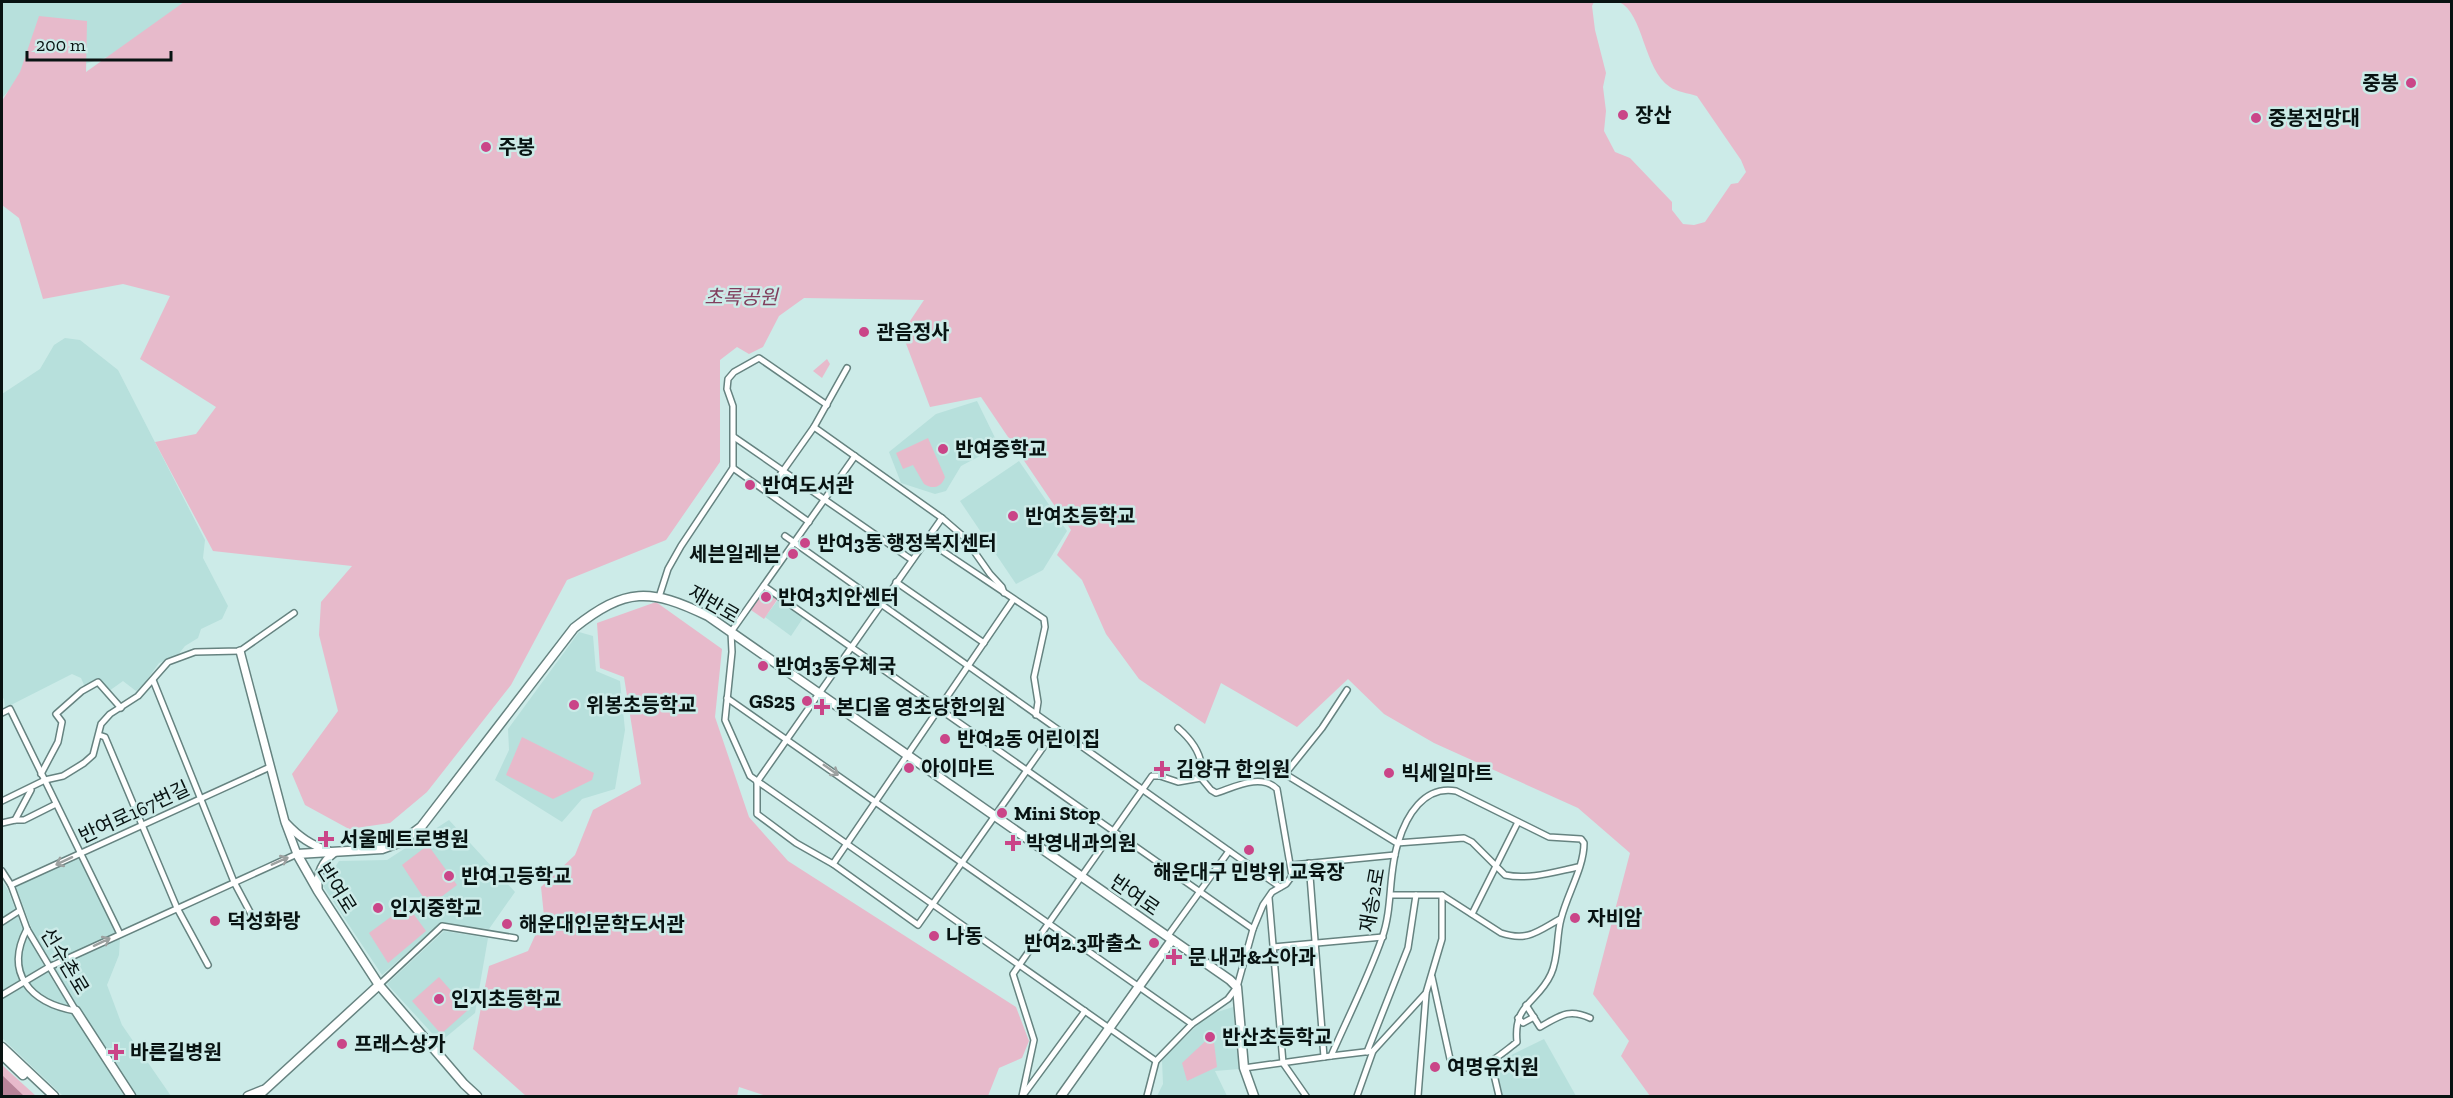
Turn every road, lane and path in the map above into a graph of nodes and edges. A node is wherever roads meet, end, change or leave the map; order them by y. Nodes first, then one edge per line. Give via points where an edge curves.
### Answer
1 (847, 368) dead end
2 (827, 405) junction
3 (814, 427) junction
4 (734, 437) junction
5 (855, 456) junction
6 (733, 468) junction
7 (783, 470) junction
8 (768, 492) junction
9 (825, 499) junction
10 (942, 518) junction
11 (809, 522) junction
12 (785, 536) dead end
13 (926, 540) junction
14 (794, 543) junction
15 (912, 560) junction
16 (896, 582) junction
17 (764, 586) junction
18 (1004, 594) junction
19 (659, 597) junction
20 (1013, 600) junction
21 (881, 603) junction
22 (294, 613) dead end
23 (731, 632) junction
24 (984, 643) junction
25 (851, 647) junction
26 (240, 651) junction
27 (969, 665) junction
28 (153, 680) junction
29 (1347, 690) dead end
30 (818, 693) junction
31 (727, 698) junction
32 (121, 708) junction
33 (939, 709) junction
34 (2, 713) edge
35 (1036, 715) junction
36 (1178, 728) dead end
37 (1056, 729) junction
38 (99, 735) junction
39 (787, 739) junction
40 (907, 755) junction
41 (270, 767) junction
42 (1026, 772) junction
43 (43, 777) junction
44 (1201, 778) junction
45 (757, 782) junction
46 (32, 788) junction
47 (1142, 790) junction
48 (201, 798) junction
49 (2, 801) edge
50 (875, 801) junction
51 (56, 804) junction
52 (995, 817) junction
53 (15, 820) junction
54 (285, 822) junction
55 (1518, 822) junction
56 (2, 824) edge
57 (142, 824) junction
58 (1112, 832) junction
59 (847, 843) junction
60 (1397, 843) junction
61 (1229, 851) junction
62 (81, 853) junction
63 (334, 853) junction
64 (297, 854) junction
65 (1395, 855) junction
66 (963, 862) junction
67 (1309, 863) junction
68 (833, 864) junction
69 (1292, 864) junction
70 (1578, 867) junction
71 (1496, 868) junction
72 (2, 871) edge
73 (1080, 877) junction
74 (234, 882) junction
75 (11, 885) junction
76 (1280, 887) junction
77 (318, 891) junction
78 (1199, 892) junction
79 (1391, 895) junction
80 (1416, 895) junction
81 (1442, 895) junction
82 (1269, 896) junction
83 (933, 904) junction
84 (177, 908) junction
85 (19, 911) junction
86 (1472, 914) junction
87 (1560, 919) junction
88 (2, 922) edge
89 (1049, 923) junction
90 (258, 927) dead end
91 (27, 929) junction
92 (1252, 929) junction
93 (120, 934) junction
94 (1383, 936) junction
95 (515, 938) dead end
96 (1169, 939) junction
97 (1315, 943) junction
98 (1274, 947) junction
99 (1020, 965) junction
100 (208, 966) dead end
101 (49, 967) junction
102 (1432, 977) junction
103 (23, 982) junction
104 (380, 985) junction
105 (1139, 986) junction
106 (1237, 987) junction
107 (1426, 993) junction
108 (2, 994) edge
109 (1526, 1005) junction
110 (76, 1011) junction
111 (1084, 1011) junction
112 (1534, 1017) junction
113 (1518, 1018) junction
114 (1590, 1018) dead end
115 (1192, 1023) junction
116 (1109, 1028) junction
117 (2, 1047) edge
118 (1370, 1052) junction
119 (2, 1055) edge
120 (1328, 1057) junction
121 (1156, 1061) junction
122 (1491, 1062) junction
123 (1283, 1063) junction
124 (1244, 1068) junction
125 (262, 1094) edge
126 (46, 1096) edge
127 (54, 1096) edge
128 (131, 1096) edge
129 (248, 1096) edge
130 (477, 1096) edge
131 (1022, 1096) edge
132 (1061, 1096) edge
133 (1147, 1096) edge
134 (1254, 1096) edge
135 (1306, 1096) edge
136 (1357, 1096) edge
137 (1418, 1096) edge
138 (1499, 1096) edge

1 - 2 street
2 - 3 street
2 - 4 street via 759,358 728,379
3 - 5 street
3 - 7 street
4 - 6 street
4 - 7 street
5 - 9 street
5 - 10 street
6 - 8 street
6 - 19 street via 681,546
7 - 8 street
7 - 9 street
8 - 11 street
9 - 11 street
9 - 15 street
10 - 13 street
10 - 18 street via 964,537
11 - 14 street
12 - 14 street
13 - 15 street
13 - 18 street
14 - 17 street
14 - 21 street
15 - 16 street
16 - 21 street
16 - 24 street
17 - 23 street
17 - 25 street
18 - 20 street
19 - 23 main road, 재반로 via 708,616
19 - 63 main road, 재반로 via 637,595 617,601 574,628 421,827 401,842 382,849
20 - 24 street
20 - 35 street via 1044,619 1034,676
21 - 25 street
21 - 27 street
22 - 26 street
23 - 30 main road, 재반로
23 - 31 street
24 - 27 street
25 - 30 street
25 - 33 street
26 - 28 street via 195,652 168,663
26 - 41 street, 반여로
27 - 33 street
27 - 35 street
28 - 32 street
28 - 48 street
29 - 60 street via 1285,774
30 - 39 street
30 - 40 main road, 재반로
31 - 39 street
31 - 45 street via 725,720 750,776
32 - 38 street via 101,724
32 - 43 street via 98,682 82,691 56,714 62,722 58,742
33 - 40 street
33 - 42 street
34 - 43 street via 10,709
35 - 37 street
36 - 44 street via 1198,751
37 - 42 street
37 - 47 street
38 - 43 street via 93,755 84,764 63,776
38 - 57 street via 105,737
39 - 45 street
39 -> 50 street
40 - 50 street
40 - 52 main road, 재반로
41 - 48 street, 반여로167번길
41 - 54 street, 반여로
42 - 52 street
42 - 58 street
43 - 46 street
43 - 51 street
44 - 47 street via 1178,782 1152,776
44 - 69 street via 1216,793 1261,781 1271,783 1277,789
45 - 59 street
45 - 68 street via 757,814
46 - 49 street
46 - 53 street
47 - 58 street
47 - 61 street
48 - 57 street, 반여로167번길
48 - 74 street
50 - 59 street
50 - 66 street
51 - 53 street via 24,820
51 - 62 street
52 - 66 street
52 - 73 main road, 재반로
53 - 56 street
54 - 63 street via 312,845
54 - 64 street, 반여로
55 - 60 street, 재송2로 via 1456,791 1437,790 1415,806
55 - 70 street, 재송2로 via 1550,837 1581,839 1584,849
55 - 71 street
57 - 62 street, 반여로167번길
57 - 84 street
58 - 73 street
58 - 78 street
59 - 68 street
59 - 83 street
60 - 65 street, 재송2로
60 - 71 street via 1464,838
61 - 76 street
61 - 78 street
62 -> 75 street, 반여로167번길
62 - 93 street
63 - 64 main road, 재반로
63 - 77 street via 324,860 317,877
74 -> 64 street
64 - 77 main road, 반여로
65 - 67 street
65 - 79 street, 재송2로
66 - 83 street
66 - 89 street
67 - 69 street
67 - 97 street
68 - 83 street via 918,925
69 - 76 street via 1292,876
70 - 71 street via 1524,878 1504,876
70 - 87 street, 재송2로
71 - 86 street
72 - 75 street, 선수촌로
73 - 89 street
73 - 96 main road, 반여로
74 - 84 street
74 - 90 street
75 - 85 street, 선수촌로
76 - 82 street
77 - 104 main road, 반여로
78 - 92 street
78 - 96 street
79 - 80 street
79 - 94 street, 재송2로
80 - 81 street
80 - 118 street via 1408,948
81 - 86 street
81 - 102 street via 1442,939
82 - 92 street
82 - 98 street
83 - 99 street
84 - 93 street
84 - 100 street
85 - 88 street
85 - 91 street, 선수촌로
86 - 87 street via 1501,933 1524,938
87 - 109 street, 재송2로 via 1554,967
89 - 99 street
89 - 105 street
91 - 101 street, 선수촌로
91 - 103 street, 선수촌로 via 17,952
92 - 106 street
101 -> 93 street
94 - 97 street
94 - 120 street, 재송2로
95 - 104 street via 442,926
96 - 105 main road
96 - 106 main road
97 - 98 street
97 - 120 street
98 - 123 street
99 - 111 street
99 - 131 street via 1013,974 1034,1040
101 - 103 street
101 - 110 street, 선수촌로
102 - 107 street
102 - 122 street, 재송2로 via 1450,1059 1471,1070
103 - 108 street
103 - 110 street, 선수촌로 via 50,1002
104 - 125 main road
104 - 130 main road, 반여로
105 - 115 street
105 - 116 main road
106 - 115 street via 1228,999
106 - 124 main road
107 - 118 street
107 - 137 street
109 - 112 street
109 - 113 street, 재송2로
110 - 128 main road, 선수촌로
111 - 116 street
111 - 131 street
112 - 113 street via 1523,1023
112 - 114 street via 1540,1027 1568,1012
113 - 122 street, 재송2로 via 1517,1042
115 - 121 street
116 - 121 street
116 - 132 main road
117 - 127 main road
118 - 120 street
118 - 136 street
119 - 126 main road
120 - 123 street
121 - 133 street
122 - 138 street
123 - 124 street
123 - 135 street
124 - 134 main road
125 - 129 main road

